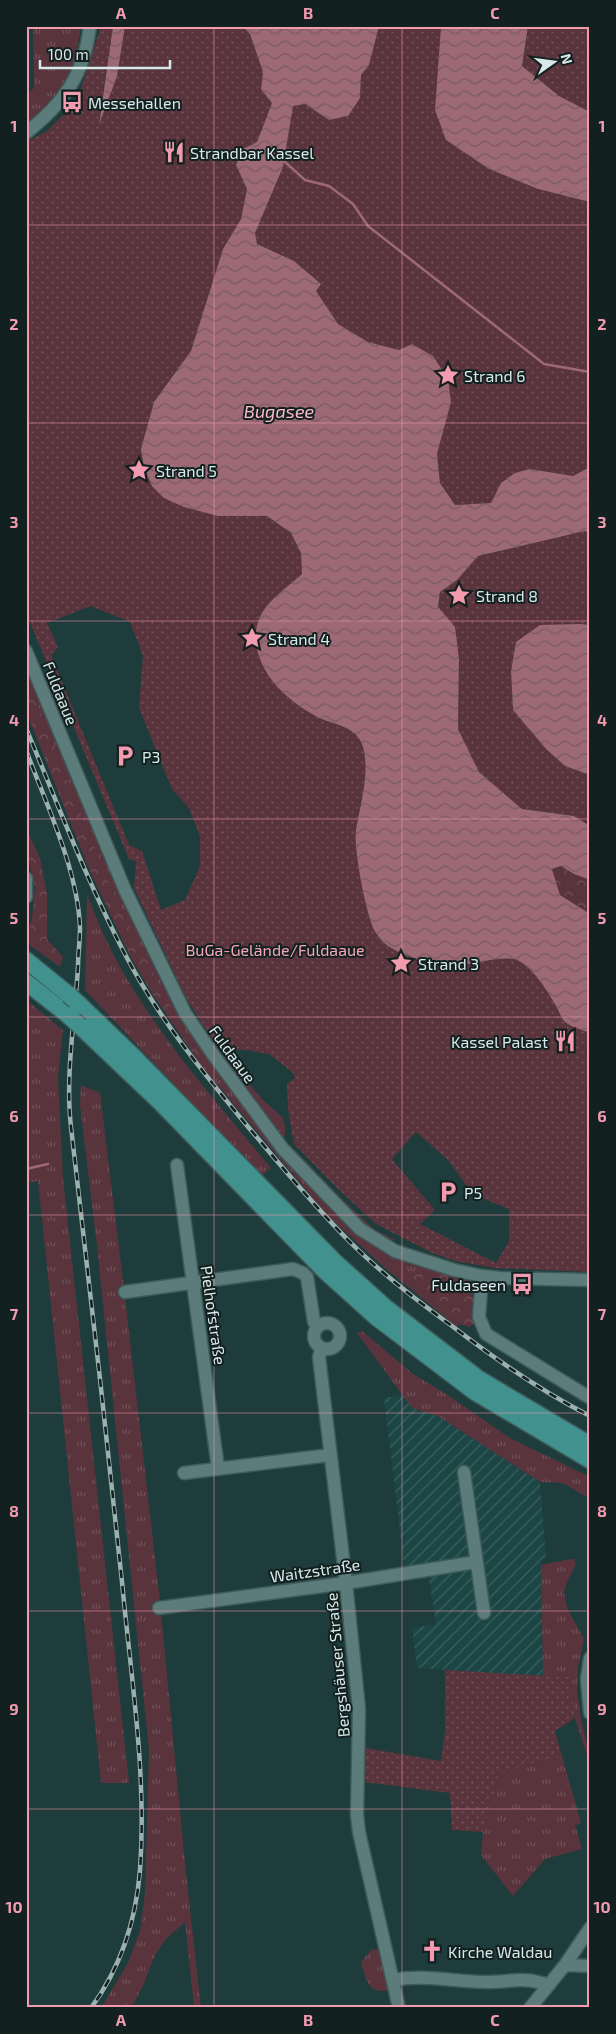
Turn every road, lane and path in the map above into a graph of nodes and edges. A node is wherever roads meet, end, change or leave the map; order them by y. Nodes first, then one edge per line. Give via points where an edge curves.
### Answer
1 (90, 26) edge
2 (26, 133) edge
3 (26, 651) edge
4 (26, 878) edge
5 (26, 897) edge
6 (26, 960) edge
7 (26, 982) edge
8 (76, 1016) junction
9 (177, 1166) dead end
10 (482, 1276) junction
11 (590, 1280) edge
12 (193, 1282) junction
13 (125, 1292) dead end
14 (318, 1326) junction
15 (322, 1348) junction
16 (590, 1398) edge
17 (590, 1445) edge
18 (330, 1456) junction
19 (590, 1460) edge
20 (218, 1468) junction
21 (464, 1472) dead end
22 (184, 1473) dead end
23 (476, 1562) junction
24 (346, 1583) junction
25 (158, 1608) dead end
26 (484, 1613) dead end
27 (590, 1658) edge
28 (590, 1713) edge
29 (590, 1928) edge
30 (565, 1965) junction
31 (590, 1966) edge
32 (393, 1980) junction
33 (549, 1985) junction
34 (399, 2008) edge
35 (530, 2008) edge

1 - 2 street via 79,71 67,93 41,122
3 - 10 street, Fuldaaue via 125,890 185,1013 212,1053 283,1149 360,1229 396,1252
4 - 5 street
6 - 8 main road, bridge via 69,995
7 - 8 main road
8 - 17 main road via 132,1055 314,1241 385,1307 479,1379
8 - 19 main road via 325,1271 376,1317 475,1392
9 - 12 street, Pielhofstraße
10 - 11 street, Fuldaaue
10 - 16 street via 479,1317 486,1334
12 - 13 street
12 - 14 street via 299,1270 307,1277 314,1322
12 - 20 street, Pielhofstraße
14 - 15 street, Bergshäuser Straße via 314,1338
14 - 15 street via 332,1324 340,1332 337,1345
15 - 18 street, Bergshäuser Straße via 318,1357
18 - 20 street
18 - 24 street, Bergshäuser Straße
20 - 22 street
21 - 23 street
23 - 24 street, Waitzstraße
23 - 26 street
24 - 25 street, Waitzstraße
24 - 32 street, Bergshäuser Straße via 359,1709 359,1832
27 - 28 street via 587,1679
29 - 30 street
30 - 31 street
30 - 33 street
32 - 33 street via 418,1977 487,1982 525,1979
32 - 34 street, Bergshäuser Straße
33 - 35 street

